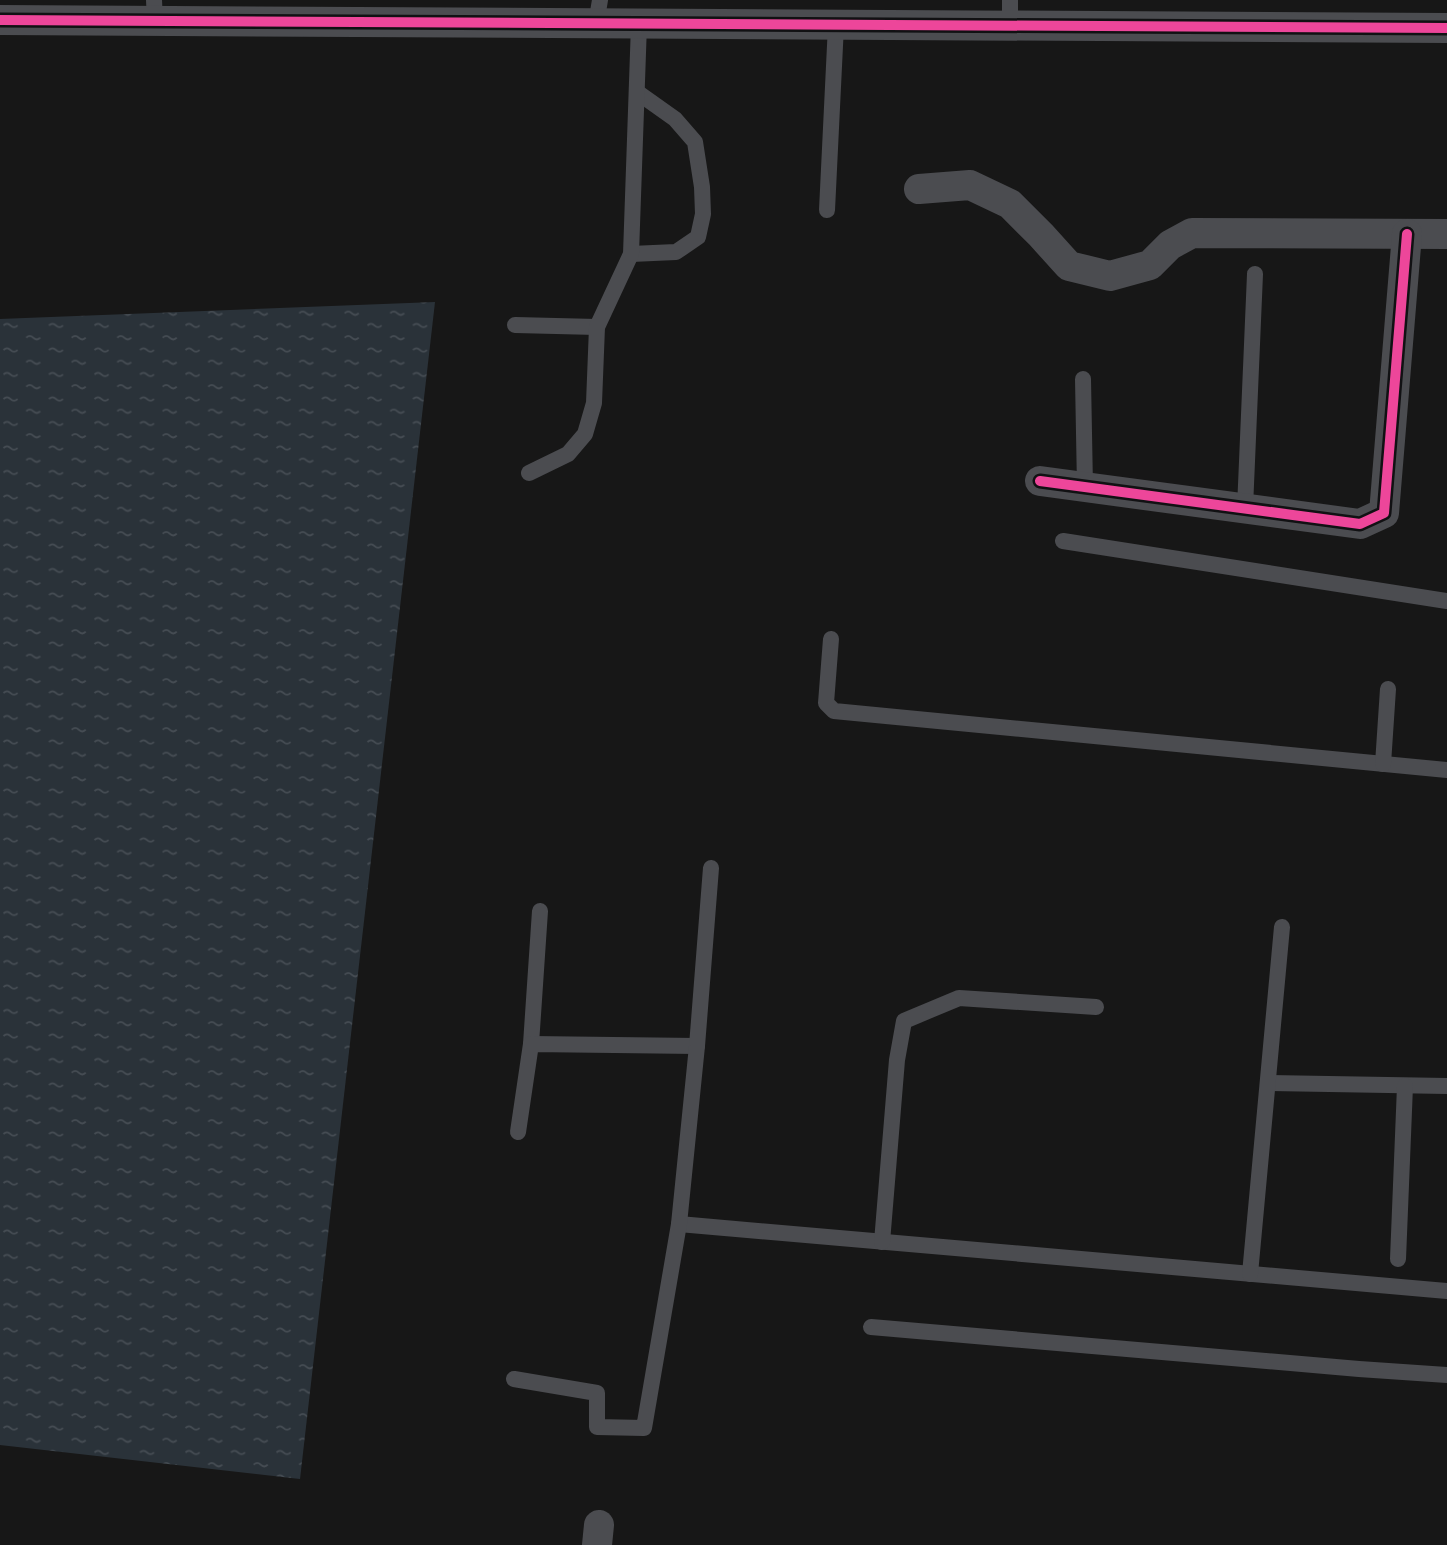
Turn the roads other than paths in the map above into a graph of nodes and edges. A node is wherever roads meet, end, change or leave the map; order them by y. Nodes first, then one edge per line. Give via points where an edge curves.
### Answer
1 (154, 11) edge
2 (598, 12) edge
3 (1010, 13) edge
4 (11, 14) edge
5 (639, 24) junction
6 (836, 25) junction
7 (1447, 28) edge
8 (637, 92) junction
9 (919, 189) dead end
10 (827, 210) dead end
11 (1447, 233) edge
12 (1406, 234) junction
13 (631, 254) junction
14 (1255, 274) dead end
15 (515, 325) dead end
16 (597, 327) junction
17 (1083, 379) dead end
18 (529, 473) dead end
19 (1040, 481) dead end
20 (1085, 487) junction
21 (1245, 508) junction
22 (1063, 541) dead end
23 (1447, 601) edge
24 (831, 639) dead end
25 (1388, 689) dead end
26 (1383, 764) junction
27 (1447, 770) edge
28 (711, 867) dead end
29 (540, 911) dead end
30 (1282, 927) dead end
31 (1096, 1007) dead end
32 (531, 1044) junction
33 (697, 1046) junction
34 (1268, 1083) junction
35 (1405, 1086) junction
36 (1447, 1086) edge
37 (517, 1132) dead end
38 (679, 1224) junction
39 (881, 1242) junction
40 (1398, 1259) dead end
41 (1250, 1273) junction
42 (1447, 1291) edge
43 (871, 1327) dead end
44 (1447, 1375) edge
45 (514, 1379) dead end

1 - 2 street
1 - 4 street
2 - 5 street
3 - 6 street
3 - 7 street
5 - 6 street
5 - 8 lane
6 - 10 lane
8 - 13 lane
8 - 13 lane via 675,119 695,142 703,214 698,237 676,252
9 - 12 street via 970,185 1010,204 1069,266 1110,276 1150,265 1170,245 1192,233
11 - 12 street
12 - 21 street via 1384,513 1360,524
13 - 16 lane
14 - 21 lane
15 - 16 lane
16 - 18 lane via 594,403 585,434 568,454
17 - 20 lane
19 - 20 street
20 - 21 street
22 - 23 lane
24 - 26 lane via 826,703 834,711
25 - 26 lane
26 - 27 lane
28 - 33 lane
29 - 32 lane
30 - 34 lane
31 - 39 lane via 959,998 904,1021
32 - 33 lane
32 - 37 lane
33 - 38 lane
34 - 35 lane
34 - 41 lane
35 - 36 lane
35 - 40 lane
38 - 39 lane
38 - 45 lane via 643,1428 597,1427 597,1393
39 - 41 lane
41 - 42 lane
43 - 44 lane

